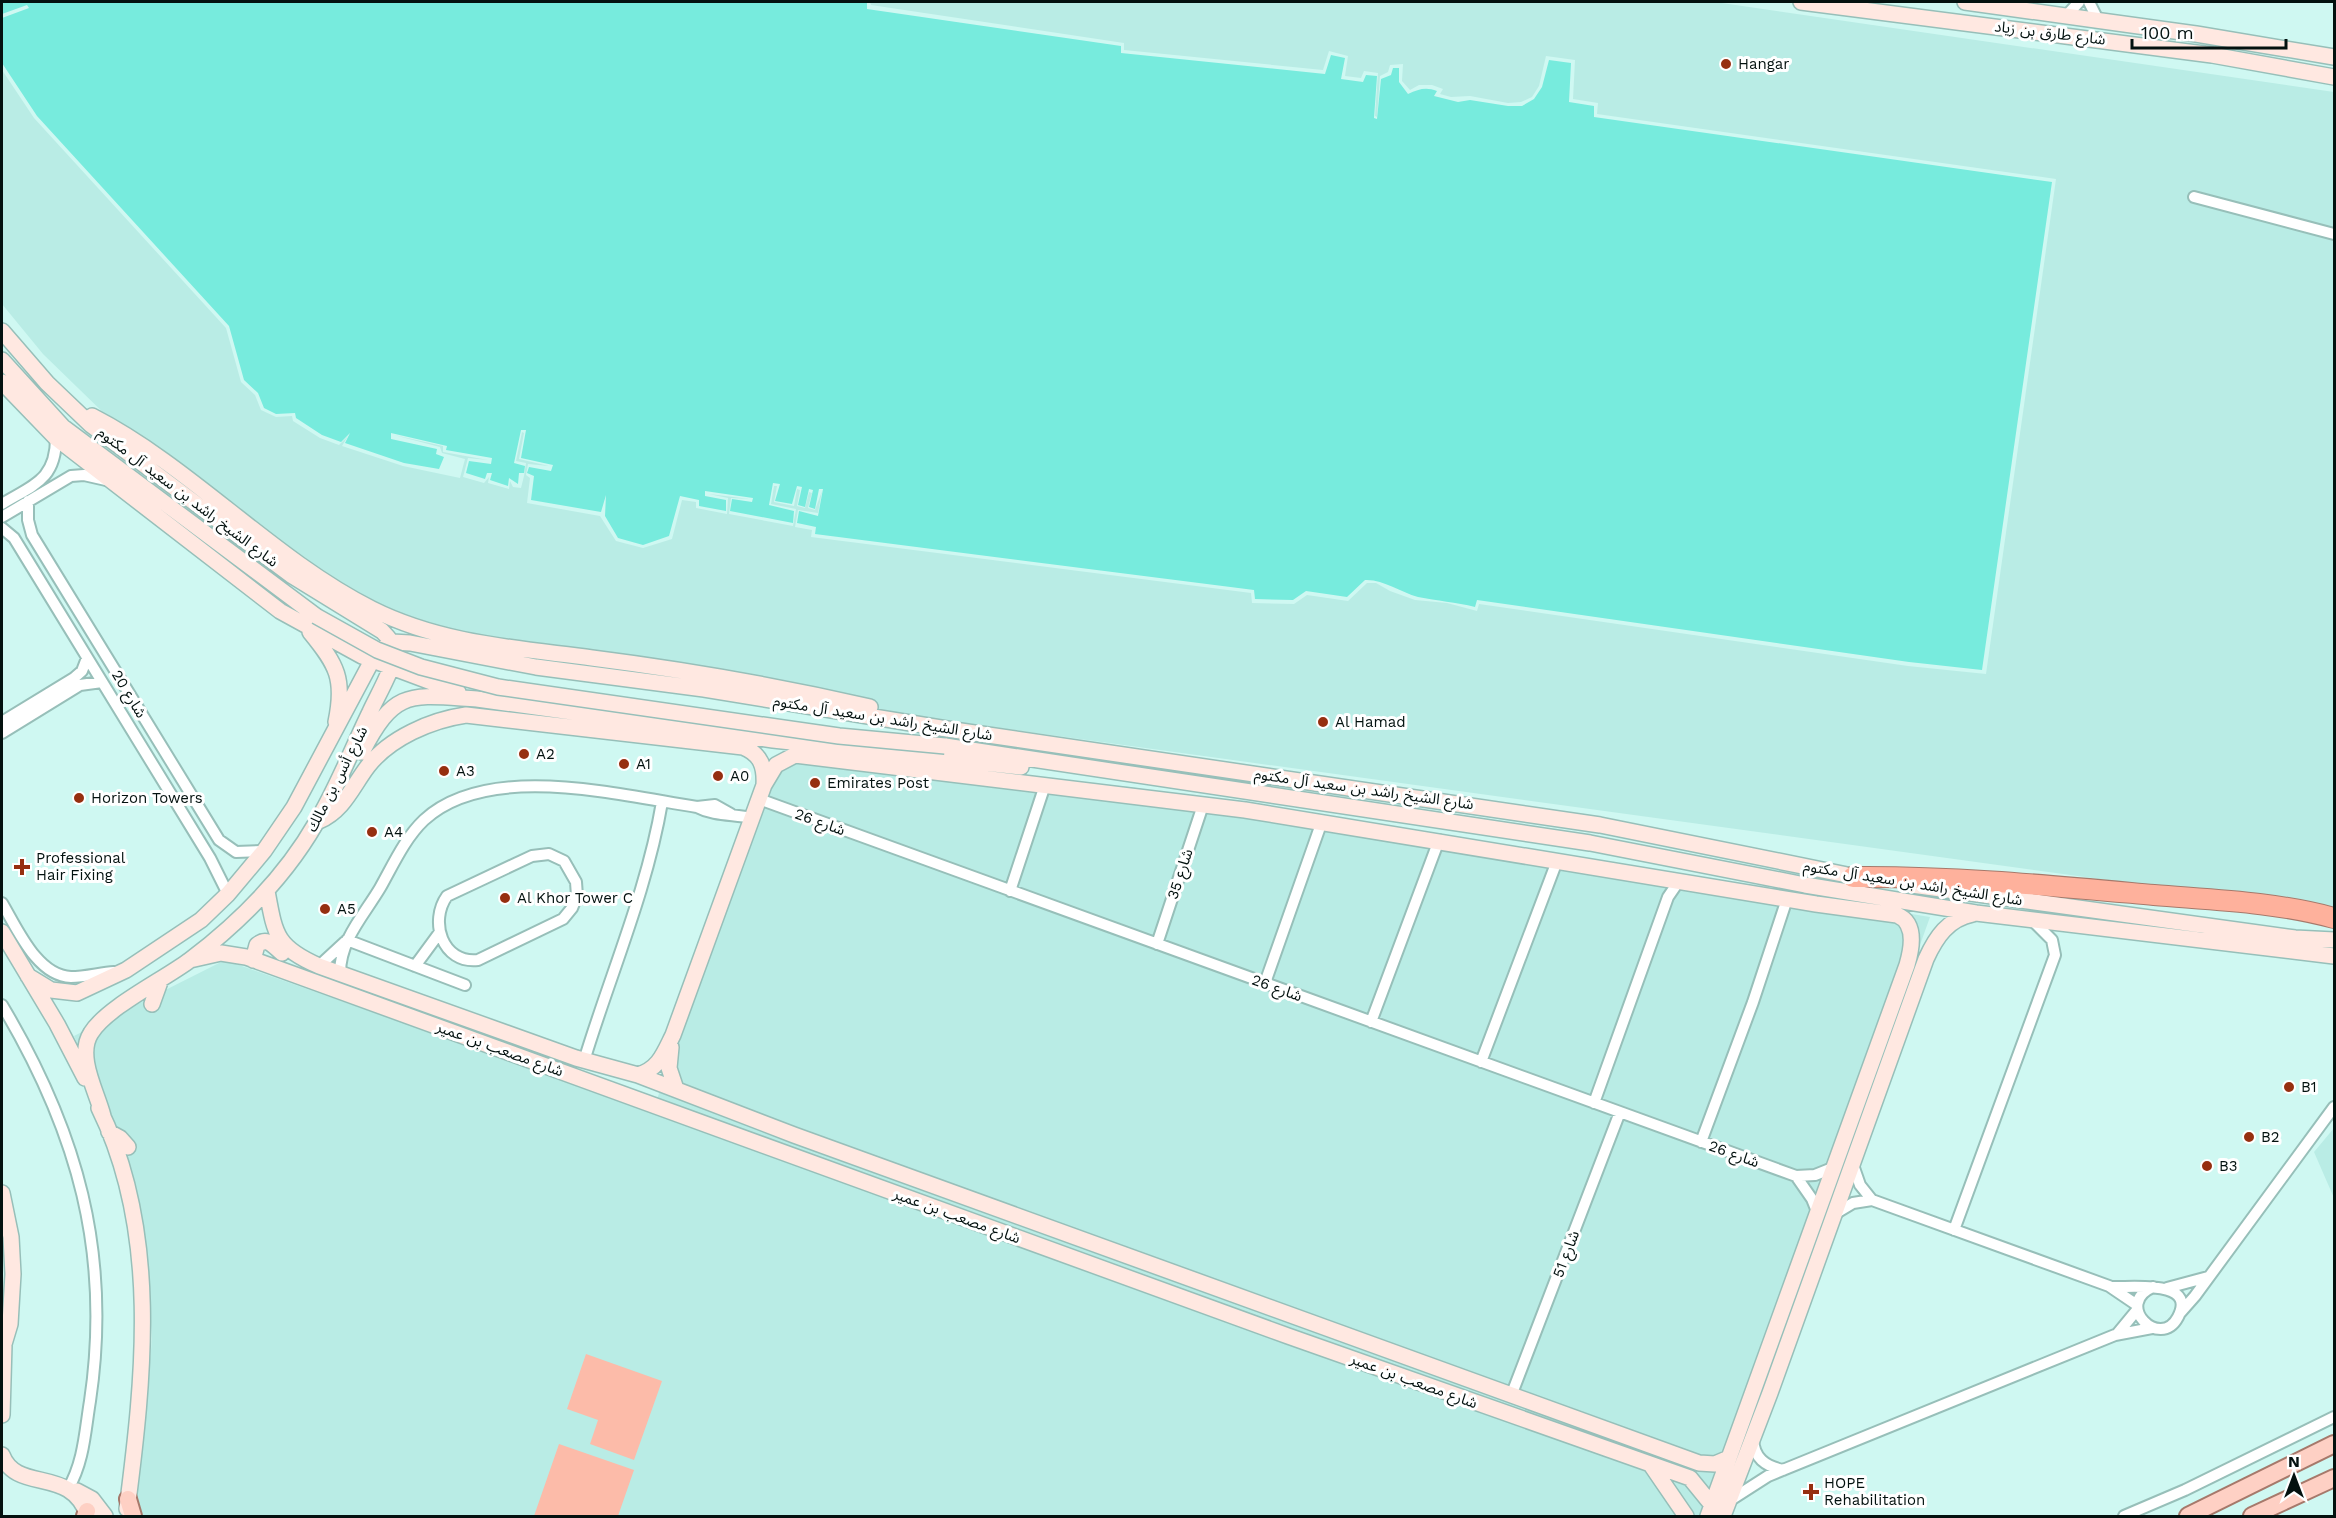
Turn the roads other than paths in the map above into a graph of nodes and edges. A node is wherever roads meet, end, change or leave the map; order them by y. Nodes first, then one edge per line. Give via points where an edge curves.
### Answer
1 (1801, 2) edge
2 (1974, 2) edge
3 (2079, 2) edge
4 (2089, 2) edge
5 (2066, 16) junction
6 (2098, 20) junction
7 (2062, 35) junction
8 (2334, 57) edge
9 (2334, 77) edge
10 (2194, 197) dead end
11 (2334, 234) edge
12 (2, 332) edge
13 (2, 360) edge
14 (2, 382) edge
15 (68, 404) junction
16 (56, 438) junction
17 (107, 480) junction
18 (28, 501) junction
19 (2, 504) edge
20 (2, 517) edge
21 (2, 528) edge
22 (32, 535) junction
23 (17, 543) junction
24 (332, 602) junction
25 (280, 611) junction
26 (307, 627) junction
27 (392, 642) junction
28 (87, 658) junction
29 (373, 660) junction
30 (499, 661) junction
31 (390, 668) junction
32 (102, 682) junction
33 (67, 688) junction
34 (451, 690) junction
35 (477, 699) junction
36 (603, 716) junction
37 (2, 722) edge
38 (947, 729) junction
39 (613, 732) junction
40 (2, 733) edge
41 (333, 736) junction
42 (1045, 762) junction
43 (999, 765) junction
44 (344, 767) junction
45 (975, 777) junction
46 (1155, 777) junction
47 (1045, 785) junction
48 (762, 792) junction
49 (1169, 800) junction
50 (662, 802) junction
51 (1203, 805) junction
52 (752, 818) junction
53 (317, 822) junction
54 (1321, 824) junction
55 (213, 831) junction
56 (198, 838) junction
57 (1438, 840) junction
58 (1590, 843) junction
59 (264, 851) junction
60 (1557, 861) junction
61 (1853, 877) junction
62 (1679, 881) junction
63 (1805, 885) junction
64 (267, 891) junction
65 (1010, 891) junction
66 (228, 894) junction
67 (1787, 899) junction
68 (2, 903) edge
69 (1816, 904) junction
70 (1976, 913) junction
71 (2334, 918) edge
72 (201, 920) junction
73 (2034, 921) junction
74 (2, 932) edge
75 (440, 932) junction
76 (347, 940) junction
77 (2334, 940) edge
78 (1911, 942) junction
79 (1157, 944) junction
80 (1931, 948) junction
81 (2334, 956) edge
82 (299, 957) junction
83 (190, 960) junction
84 (253, 960) junction
85 (319, 966) junction
86 (415, 966) junction
87 (126, 970) junction
88 (340, 973) junction
89 (28, 976) junction
90 (161, 979) junction
91 (1265, 983) junction
92 (465, 985) dead end
93 (153, 1004) dead end
94 (2, 1005) edge
95 (1371, 1022) junction
96 (673, 1035) junction
97 (580, 1060) junction
98 (1481, 1062) junction
99 (638, 1075) junction
100 (676, 1089) junction
101 (1594, 1103) junction
102 (2334, 1107) edge
103 (1620, 1112) junction
104 (103, 1116) junction
105 (109, 1132) junction
106 (1701, 1142) junction
107 (128, 1147) dead end
108 (1853, 1157) junction
109 (1835, 1167) junction
110 (1796, 1176) junction
111 (2, 1193) edge
112 (1872, 1200) junction
113 (1825, 1215) junction
114 (1954, 1230) junction
115 (2208, 1277) junction
116 (2109, 1286) junction
117 (2153, 1287) junction
118 (2167, 1288) junction
119 (2138, 1307) junction
120 (2180, 1313) junction
121 (2152, 1328) junction
122 (2115, 1335) junction
123 (3, 1342) edge
124 (2, 1387) edge
125 (1511, 1396) junction
126 (2, 1412) edge
127 (2334, 1417) edge
128 (1753, 1437) junction
129 (2334, 1444) edge
130 (2, 1455) edge
131 (1729, 1458) junction
132 (1699, 1463) junction
133 (1651, 1465) junction
134 (7, 1467) edge
135 (1783, 1470) junction
136 (1690, 1478) junction
137 (2334, 1478) edge
138 (68, 1489) junction
139 (128, 1499) junction
140 (1729, 1501) junction
141 (1710, 1511) edge
142 (87, 1515) edge
143 (105, 1516) edge
144 (126, 1516) edge
145 (133, 1516) edge
146 (1686, 1516) edge
147 (1723, 1516) edge
148 (2124, 1516) edge
149 (2188, 1516) edge
150 (2252, 1516) edge

1 - 7 main road, شارع طارق بن زياد
2 - 5 main road, شارع طارق بن زياد
3 - 5 street
4 - 6 street
5 - 6 main road, شارع طارق بن زياد
5 - 7 main road
6 - 8 main road, شارع طارق بن زياد
7 - 9 main road, شارع طارق بن زياد
10 - 11 street
12 - 15 main road, شارع الشيخ راشد بن سعيد آل مكتوم
13 - 42 main road, شارع الشيخ راشد بن سعيد آل مكتوم, bridge via 63,427 316,616 377,650 410,663 530,693
14 - 16 main road
15 - 24 main road, شارع الشيخ راشد بن سعيد آل مكتوم via 252,546
15 - 38 main road via 117,429 329,583 400,621 477,644 711,675 795,691 903,714
16 - 17 main road
16 - 19 street via 55,461 49,473
17 - 18 street via 71,476
17 - 25 main road
18 - 20 street
18 - 22 street, شارع 20
21 - 23 street, شارع 20
22 - 23 street
22 - 55 street, شارع 20
23 - 28 street, شارع 20
24 - 25 main road via 352,625 351,636 345,640 337,640 306,620
24 - 27 main road, شارع الشيخ راشد بن سعيد آل مكتوم via 382,631
25 - 26 main road
26 - 29 main road
26 - 41 main road via 329,656 339,679 340,703
27 - 29 main road via 380,648
27 - 30 main road, شارع الشيخ راشد بن سعيد آل مكتوم
27 - 31 main road via 395,651
28 - 32 street, شارع 20
28 - 33 street
29 - 31 main road
29 - 41 main road, شارع أنس بن مالك
30 - 34 main road via 479,666 433,656 425,658 421,665 424,675
30 - 38 main road, شارع الشيخ راشد بن سعيد آل مكتوم via 704,689
31 - 34 main road
31 - 44 main road, شارع أنس بن مالك
32 - 33 street
32 - 56 street, شارع 20
33 - 37 street
33 - 40 street
34 - 35 main road
35 - 36 main road
35 - 44 main road via 419,697 399,704 382,717 358,758
36 - 39 main road
36 - 43 main road
38 - 61 main road, شارع الشيخ راشد بن سعيد آل مكتوم via 1600,825
39 - 48 main road via 743,747 762,762
39 - 53 main road via 485,715 449,718 388,746 367,768 345,802
41 - 59 main road, شارع أنس بن مالك via 294,807
42 - 43 main road via 1022,767
42 - 46 main road, شارع الشيخ راشد بن سعيد آل مكتوم
43 - 45 main road
44 - 53 main road, شارع أنس بن مالك
45 - 47 main road
45 - 48 main road via 795,755 776,765
46 - 49 main road
46 - 58 main road, شارع الشيخ راشد بن سعيد آل مكتوم
47 - 49 main road
47 - 65 street
48 - 52 main road
48 - 65 street, شارع 26
49 - 51 main road
50 - 52 street via 697,807 715,805 731,814
50 - 76 street via 534,786 501,787 453,800 413,832
50 - 97 street via 647,876
51 - 54 main road
51 - 79 street, شارع 35
52 - 96 main road
53 - 64 main road, شارع أنس بن مالك
54 - 57 main road
54 - 91 street
55 - 56 street
55 - 59 street, شارع 20 via 231,850
56 - 66 street, شارع 20
57 - 60 main road
57 - 95 street
58 - 60 main road
58 - 63 main road, شارع الشيخ راشد بن سعيد آل مكتوم
59 - 66 main road, شارع أنس بن مالك
60 - 62 main road
60 - 98 street
61 - 71 highway via 2100,890 2252,903
61 - 77 main road, شارع الشيخ راشد بن سعيد آل مكتوم via 2285,937
62 - 67 main road
62 - 101 street via 1668,897
63 - 69 main road
63 - 70 main road, شارع الشيخ راشد بن سعيد آل مكتوم
64 - 82 main road, شارع مصعب بن عمير via 277,936
64 - 83 main road, شارع أنس بن مالك
65 - 79 street, شارع 26
66 - 72 main road, شارع أنس بن مالك
67 - 69 main road
67 - 106 street
68 - 87 street via 35,956 51,970 71,977
69 - 78 main road via 1897,915 1910,925
70 - 73 main road, شارع الشيخ راشد بن سعيد آل مكتوم
70 - 80 main road via 1948,924
72 - 83 main road via 194,934 179,948 183,958
72 - 87 main road, شارع أنس بن مالك
73 - 81 main road, شارع الشيخ راشد بن سعيد آل مكتوم
73 - 114 street via 2052,940 2055,955
74 - 89 main road
75 - 75 street via 452,953 478,960 563,919 575,902 576,882 559,857 532,856 447,896 439,913
75 - 86 street
76 - 85 street
76 - 86 street
76 - 88 street
78 - 80 main road via 1916,934 1926,932
78 - 109 main road via 1907,965
79 - 91 street, شارع 26
80 - 108 main road
82 - 84 main road via 287,956 263,941 257,945
82 - 85 main road, شارع مصعب بن عمير
83 - 84 main road, شارع مصعب بن عمير via 221,953
83 - 90 main road, شارع أنس بن مالك
84 - 133 main road, شارع مصعب بن عمير via 322,990
85 - 88 main road, شارع مصعب بن عمير
86 - 92 street
87 - 89 main road, شارع أنس بن مالك via 86,990 68,994 51,990
88 - 97 main road, شارع مصعب بن عمير
89 - 104 main road via 68,1043
90 - 93 main road
90 - 104 main road, شارع أنس بن مالك via 98,1025 88,1040 87,1061
91 - 95 street, شارع 26
94 - 138 street via 33,1058 61,1122 82,1191 94,1260 94,1374 82,1455
95 - 98 street, شارع 26
96 - 99 main road via 658,1064
96 - 100 main road via 668,1060
97 - 99 main road, شارع مصعب بن عمير
98 - 101 street, شارع 26
99 - 100 main road, شارع مصعب بن عمير
100 - 125 main road, شارع مصعب بن عمير
101 - 103 street, شارع 26
102 - 115 street
103 - 106 street, شارع 26
103 - 125 street, شارع 51
104 - 105 main road
105 - 107 main road
105 - 139 main road via 130,1204 142,1296 141,1388
106 - 110 street, شارع 26
108 - 112 street via 1856,1176
108 - 113 main road
109 - 110 street, شارع 26 via 1815,1175
109 - 113 main road
110 - 113 street
111 - 123 main road via 14,1274 10,1324
112 - 113 street
112 - 114 street
113 - 128 main road
113 - 131 main road
114 - 116 street
115 - 118 street
115 - 120 street
116 - 117 street
116 - 119 street
117 - 118 street
117 - 119 street via 2144,1292
118 - 120 street via 2178,1298
119 - 121 street via 2144,1323
119 - 122 street
120 - 121 street via 2171,1325
121 - 122 street
122 - 135 street
123 - 124 main road
124 - 126 main road
125 - 132 main road, شارع مصعب بن عمير
127 - 148 street
128 - 135 street via 1755,1451 1763,1463
128 - 140 main road
129 - 149 main road
130 - 134 main road
131 - 132 main road, شارع مصعب بن عمير via 1715,1464
131 - 141 main road
132 - 136 main road via 1701,1474
133 - 136 main road, شارع مصعب بن عمير
133 - 146 main road
134 - 138 main road
135 - 140 street via 1754,1483
136 - 141 main road
137 - 150 main road
138 - 142 main road via 79,1498
138 - 143 main road via 92,1499
139 - 144 main road
139 - 145 main road
140 - 147 main road

